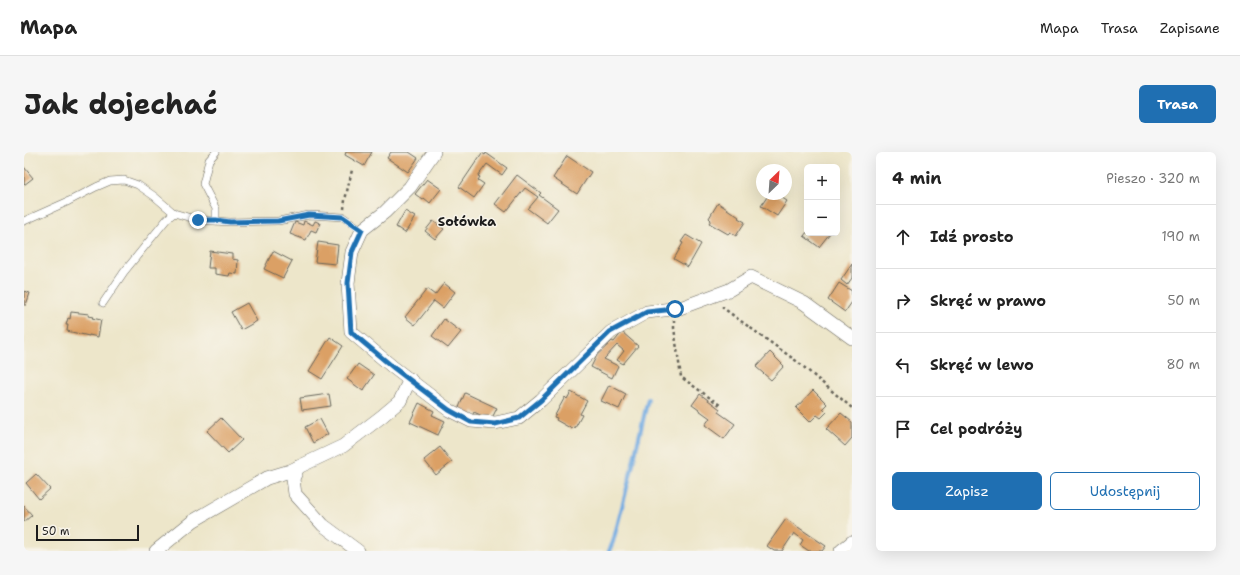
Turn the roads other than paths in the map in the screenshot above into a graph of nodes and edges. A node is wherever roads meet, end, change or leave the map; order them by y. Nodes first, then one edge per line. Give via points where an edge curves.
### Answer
1 (216, 152) edge
2 (434, 152) edge
3 (174, 213) junction
4 (216, 220) junction
5 (24, 221) edge
6 (362, 230) junction
7 (103, 303) dead end
8 (852, 338) edge
9 (410, 379) junction
10 (298, 467) junction
11 (852, 542) edge
12 (156, 551) edge
13 (358, 551) edge
14 (841, 551) edge

1 - 4 lane via 209,160 203,184 216,209
2 - 6 street via 410,187
3 - 4 lane via 198,220
3 - 5 lane via 138,185 124,180 110,181
3 - 7 lane via 124,272
4 - 6 lane via 278,221 309,215 343,217
6 - 9 street via 352,252 348,283 351,332
8 - 9 street via 804,303 751,277 720,294 680,308 647,312 610,332 541,400 519,418 495,424 471,422 449,410
9 - 10 street via 400,401 381,417 343,446
10 - 12 street via 267,478 193,521
10 - 13 street via 293,479 295,494 323,525
11 - 14 street

